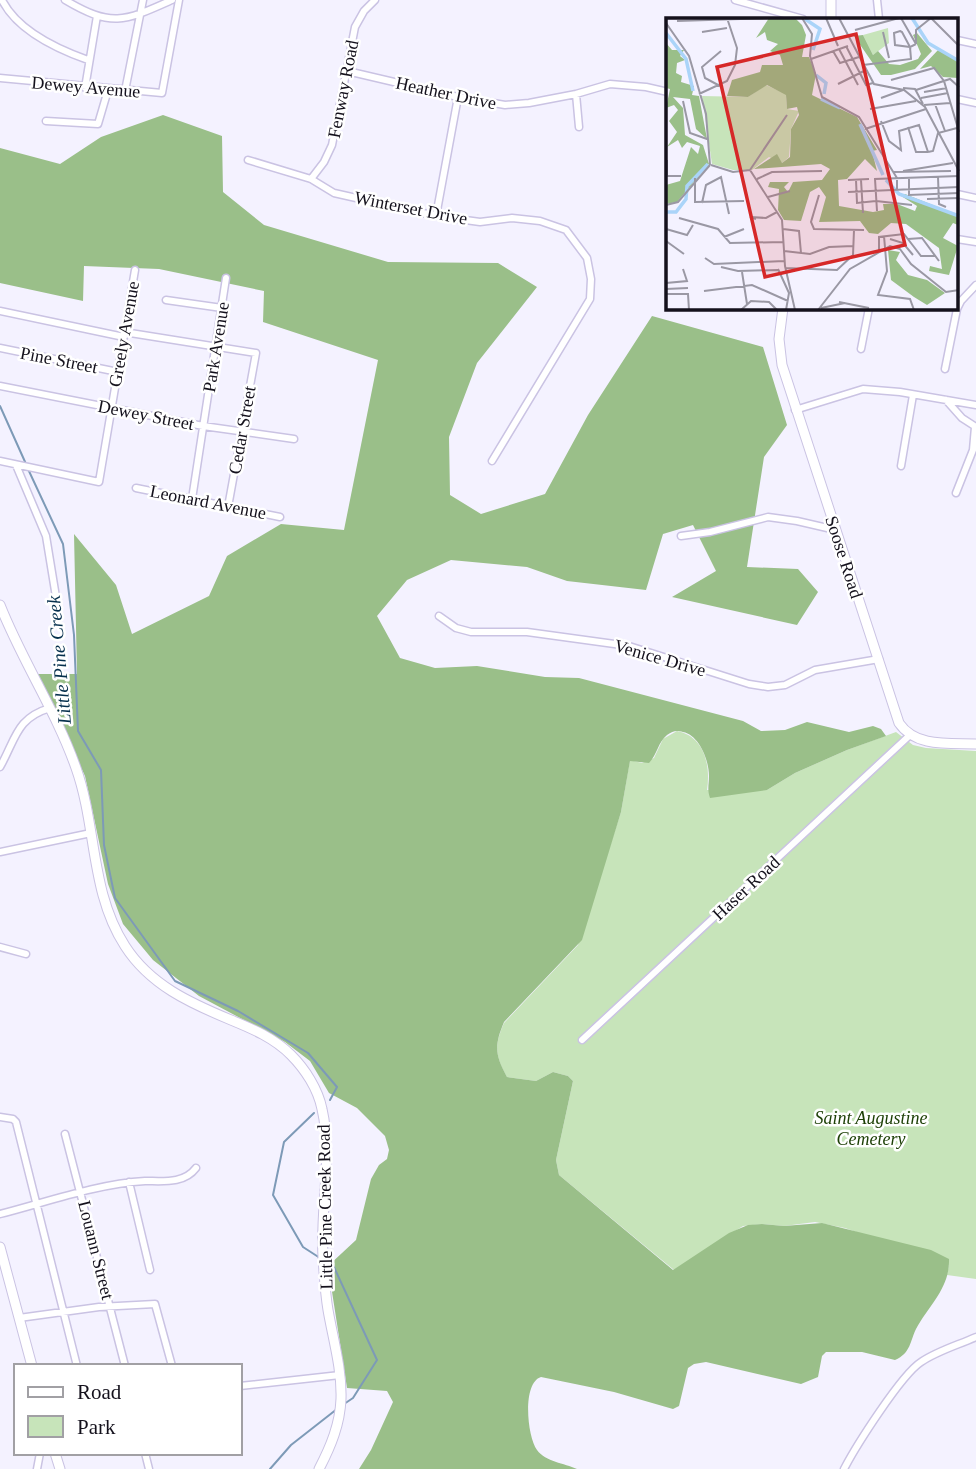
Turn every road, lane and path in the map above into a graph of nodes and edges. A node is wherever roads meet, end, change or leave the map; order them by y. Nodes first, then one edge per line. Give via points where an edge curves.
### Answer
1 (2, 0) edge
2 (65, 0) edge
3 (143, 0) edge
4 (172, 0) edge
5 (179, 0) edge
6 (375, 0) edge
7 (735, 0) edge
8 (831, 0) edge
9 (877, 0) edge
10 (139, 14) junction
11 (97, 16) junction
12 (799, 18) edge
13 (831, 18) edge
14 (879, 18) edge
15 (958, 40) edge
16 (976, 44) edge
17 (88, 60) junction
18 (347, 71) junction
19 (0, 78) edge
20 (85, 88) junction
21 (108, 90) junction
22 (125, 91) junction
23 (666, 92) edge
24 (576, 94) junction
25 (458, 97) junction
26 (958, 99) edge
27 (976, 103) edge
28 (46, 121) dead end
29 (579, 127) dead end
30 (248, 160) dead end
31 (312, 179) junction
32 (958, 194) edge
33 (976, 198) edge
34 (436, 216) junction
35 (958, 239) edge
36 (976, 242) edge
37 (135, 270) dead end
38 (226, 278) dead end
39 (976, 285) edge
40 (166, 300) dead end
41 (958, 307) edge
42 (222, 308) junction
43 (783, 310) edge
44 (869, 310) edge
45 (957, 310) edge
46 (0, 311) edge
47 (124, 334) junction
48 (215, 347) junction
49 (0, 348) edge
50 (861, 349) dead end
51 (945, 369) dead end
52 (118, 372) junction
53 (0, 386) edge
54 (913, 395) junction
55 (946, 400) junction
56 (976, 405) edge
57 (111, 408) junction
58 (795, 410) junction
59 (203, 426) junction
60 (976, 427) edge
61 (242, 431) junction
62 (294, 439) dead end
63 (0, 461) edge
64 (492, 461) dead end
65 (20, 465) junction
66 (901, 466) dead end
67 (136, 488) dead end
68 (956, 493) dead end
69 (192, 499) junction
70 (228, 507) junction
71 (280, 517) dead end
72 (835, 530) junction
73 (681, 536) dead end
74 (57, 603) dead end
75 (0, 605) edge
76 (439, 616) dead end
77 (879, 659) junction
78 (50, 708) junction
79 (911, 735) junction
80 (976, 744) edge
81 (0, 767) edge
82 (90, 833) junction
83 (0, 852) edge
84 (0, 947) edge
85 (26, 954) dead end
86 (582, 1040) dead end
87 (0, 1117) edge
88 (65, 1134) dead end
89 (196, 1168) dead end
90 (129, 1182) junction
91 (82, 1193) junction
92 (37, 1205) junction
93 (0, 1214) edge
94 (1, 1253) edge
95 (150, 1270) dead end
96 (110, 1307) junction
97 (64, 1312) junction
98 (19, 1318) junction
99 (976, 1337) edge
100 (31, 1364) edge
101 (77, 1364) edge
102 (124, 1364) edge
103 (171, 1364) edge
104 (340, 1375) junction
105 (242, 1386) edge
106 (319, 1469) edge
107 (844, 1469) edge

1 - 17 street via 25,27
2 - 11 street
3 - 10 street
4 - 10 street
5 - 22 street, Dewey Avenue via 162,93
6 - 18 street, Fenway Road via 355,27
7 - 12 street
8 - 13 street
9 - 14 street
10 - 11 street via 118,20
10 - 22 street
11 - 17 street
15 - 16 street
17 - 20 street
18 - 25 street, Heather Drive
18 - 31 street, Fenway Road via 332,145
19 - 20 street, Dewey Avenue
20 - 21 street, Dewey Avenue
21 - 22 street, Dewey Avenue
21 - 28 street via 98,124
23 - 24 street, Heather Drive via 610,84
24 - 25 street, Heather Drive via 505,105
24 - 29 street
25 - 34 street
26 - 27 street
30 - 31 street, Winterset Drive
31 - 34 street, Winterset Drive via 334,193
32 - 33 street
34 - 64 street, Winterset Drive via 480,222 540,221 566,230 587,258 590,299
35 - 36 street
37 - 47 street, Greely Avenue
38 - 42 street, Park Avenue
39 - 41 street
40 - 42 street
42 - 48 street, Park Avenue
43 - 58 street, Soose Road via 779,350
44 - 50 street
45 - 51 street
46 - 47 street
47 - 48 street
47 - 52 street, Greely Avenue
48 - 59 street, Park Avenue
48 - 61 street, Cedar Street via 256,353
49 - 52 street, Pine Street
52 - 57 street, Greely Avenue
53 - 57 street, Dewey Street
54 - 55 street
54 - 58 street via 863,389
54 - 66 street
55 - 56 street
55 - 60 street
57 - 59 street, Dewey Street
57 - 65 street, Greely Avenue via 99,482
58 - 72 street, Soose Road
59 - 61 street, Dewey Street
59 - 69 street, Park Avenue
60 - 68 street via 973,450
61 - 62 street, Dewey Street
61 - 70 street, Cedar Street
63 - 65 street
65 - 74 street via 46,536
67 - 69 street, Leonard Avenue
69 - 70 street, Leonard Avenue
70 - 71 street, Leonard Avenue
72 - 73 street via 768,517
72 - 77 street, Soose Road
75 - 78 street, Little Pine Creek Road
76 - 77 street, Venice Drive via 471,632 527,632 629,646 768,687 785,685 823,667
77 - 79 street, Soose Road via 899,723
78 - 81 street via 23,722
78 - 82 street, Little Pine Creek Road via 77,770
79 - 80 street via 926,741
79 - 86 street, Haser Road
82 - 83 street
82 - 104 street, Little Pine Creek Road via 104,901 136,960 181,998 279,1045 302,1067 314,1087 326,1133 323,1254
84 - 85 street
87 - 92 street via 16,1122
88 - 91 street, Louann Street
89 - 90 street via 179,1180
90 - 91 street
90 - 95 street
91 - 92 street
91 - 96 street, Louann Street
92 - 93 street
92 - 97 street
94 - 98 street
96 - 97 street
96 - 102 street, Louann Street
96 - 103 street via 155,1304
97 - 98 street
97 - 101 street
98 - 100 street
99 - 107 street via 912,1369
104 - 105 street
104 - 106 street, Little Pine Creek Road via 339,1414

